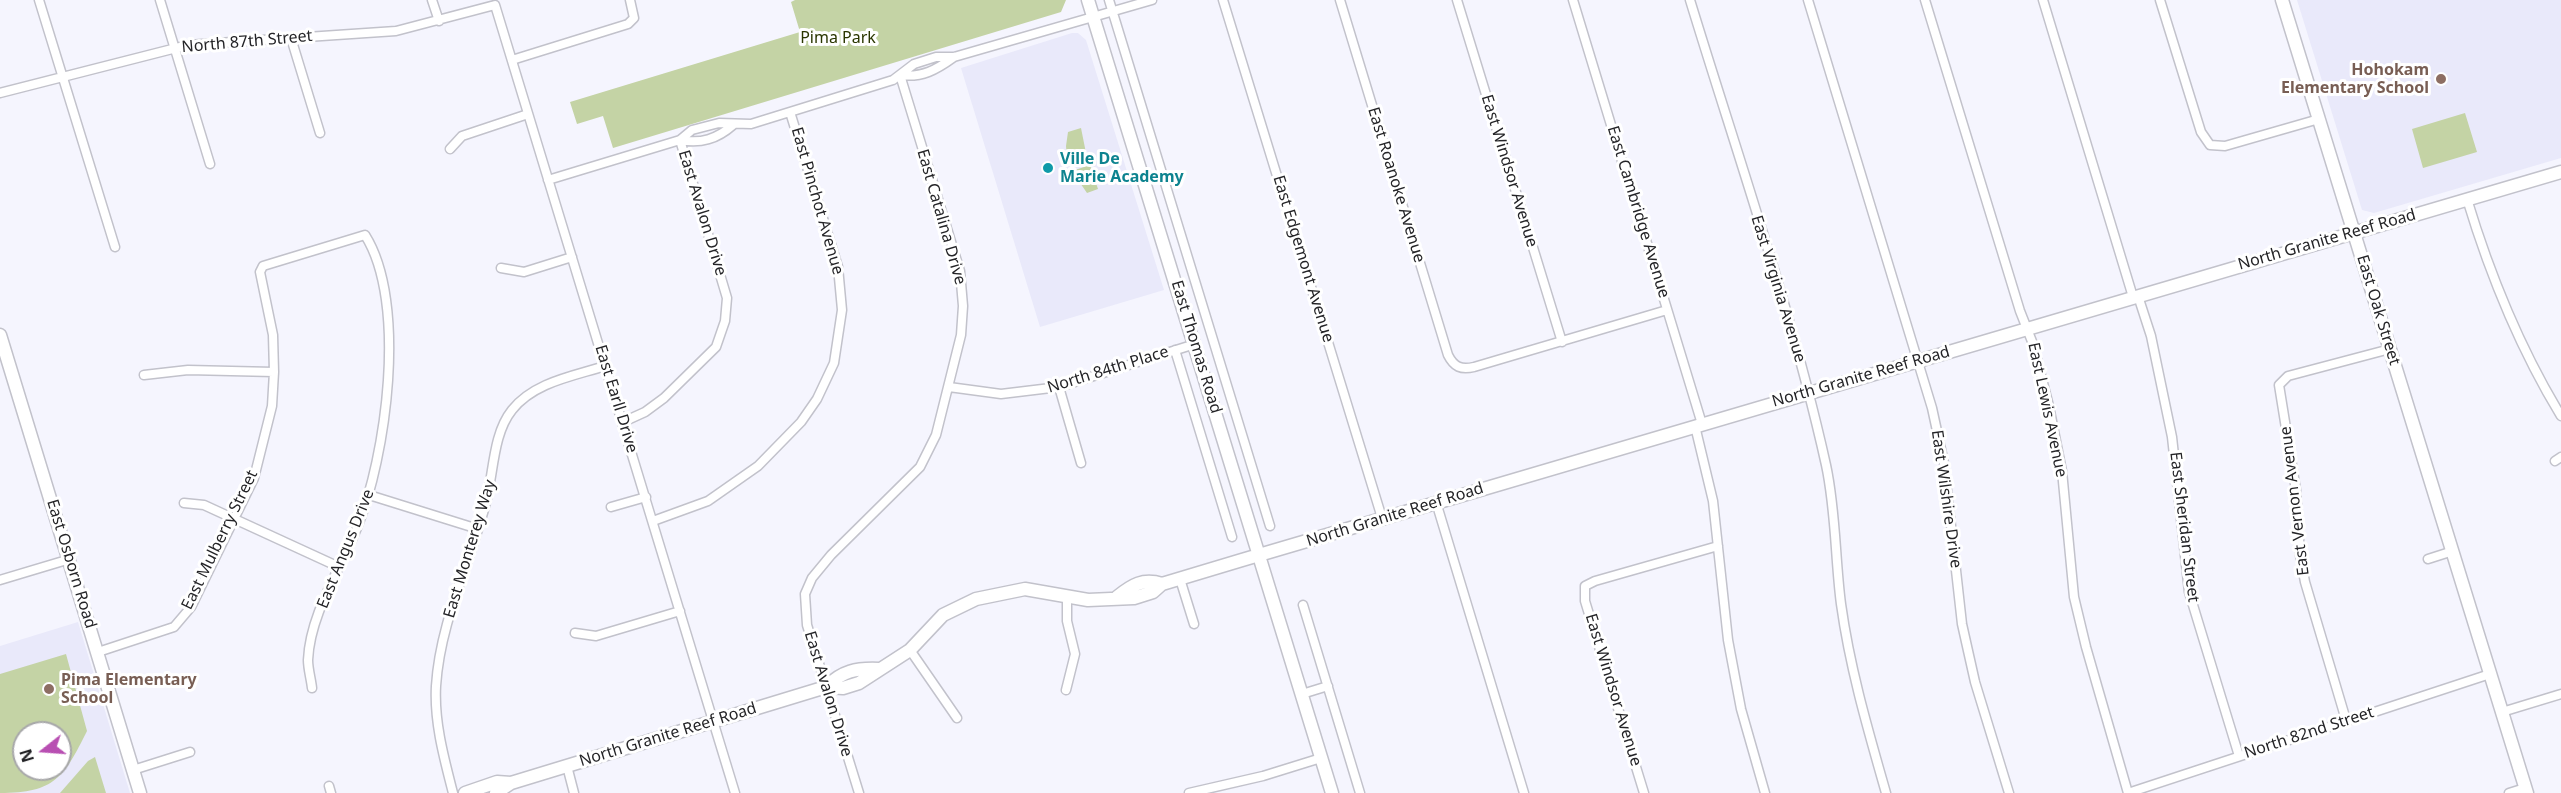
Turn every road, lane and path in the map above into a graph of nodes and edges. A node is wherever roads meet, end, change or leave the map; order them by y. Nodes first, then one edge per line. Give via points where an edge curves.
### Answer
1 (39, 0) edge
2 (160, 0) edge
3 (432, 0) edge
4 (630, 0) edge
5 (1088, 0) edge
6 (1109, 0) edge
7 (1152, 0) edge
8 (1223, 0) edge
9 (1340, 0) edge
10 (1457, 0) edge
11 (1573, 0) edge
12 (1690, 0) edge
13 (1808, 0) edge
14 (1925, 0) edge
15 (2043, 0) edge
16 (2160, 0) edge
17 (2282, 0) edge
18 (495, 5) joint
19 (1112, 11) junction
20 (1093, 16) junction
21 (439, 21) junction
22 (291, 38) junction
23 (175, 48) junction
24 (512, 60) junction
25 (900, 75) junction
26 (62, 76) junction
27 (0, 93) edge
28 (790, 112) junction
29 (528, 114) junction
30 (2319, 119) junction
31 (733, 125) junction
32 (320, 133) dead end
33 (680, 140) junction
34 (450, 149) dead end
35 (210, 164) dead end
36 (2561, 172) edge
37 (548, 180) junction
38 (2467, 199) junction
39 (2354, 232) junction
40 (115, 247) dead end
41 (572, 257) junction
42 (263, 266) joint
43 (501, 268) dead end
44 (2136, 296) junction
45 (1667, 310) junction
46 (2027, 328) junction
47 (0, 335) edge
48 (1562, 342) junction
49 (1195, 344) junction
50 (2390, 349) junction
51 (2, 350) edge
52 (1175, 350) junction
53 (1918, 360) junction
54 (605, 366) junction
55 (274, 372) junction
56 (144, 375) dead end
57 (949, 387) junction
58 (1059, 387) junction
59 (1809, 393) junction
60 (2561, 416) edge
61 (623, 422) junction
62 (1699, 425) junction
63 (1081, 463) dead end
64 (369, 495) junction
65 (646, 497) junction
66 (1436, 502) junction
67 (184, 503) dead end
68 (611, 507) dead end
69 (234, 518) junction
70 (1382, 518) junction
71 (653, 521) junction
72 (1270, 526) dead end
73 (478, 529) junction
74 (1232, 537) dead end
75 (1718, 546) junction
76 (2452, 551) junction
77 (1260, 555) junction
78 (70, 559) junction
79 (2428, 559) dead end
80 (339, 567) junction
81 (1180, 579) junction
82 (0, 580) edge
83 (805, 594) joint
84 (1067, 598) junction
85 (1303, 605) dead end
86 (680, 611) junction
87 (1194, 624) dead end
88 (575, 633) dead end
89 (910, 650) junction
90 (98, 652) junction
91 (2490, 674) junction
92 (1328, 686) junction
93 (826, 687) junction
94 (312, 688) dead end
95 (1066, 690) dead end
96 (1302, 694) junction
97 (2561, 694) edge
98 (2502, 712) junction
99 (957, 718) dead end
100 (2346, 720) junction
101 (714, 721) junction
102 (190, 752) dead end
103 (2239, 756) junction
104 (1321, 758) junction
105 (567, 766) junction
106 (133, 770) junction
107 (511, 783) junction
108 (2526, 790) edge
109 (140, 793) edge
110 (453, 793) edge
111 (465, 793) edge
112 (496, 793) edge
113 (574, 793) edge
114 (735, 793) edge
115 (859, 793) edge
116 (1189, 793) edge
117 (1332, 793) edge
118 (1360, 793) edge
119 (1524, 793) edge
120 (1644, 793) edge
121 (1765, 793) edge
122 (1886, 793) edge
123 (2009, 793) edge
124 (2128, 793) edge
125 (2509, 793) edge

1 - 26 street
2 - 23 street
3 - 21 street
4 - 24 street via 634,18 628,24
5 - 20 street, East Thomas Road
6 - 19 street, East Thomas Road
7 - 19 street
8 - 70 street, East Edgemont Avenue
9 - 48 street, East Roanoke Avenue via 1448,355 1458,367 1474,367
10 - 48 street, East Windsor Avenue
11 - 45 street, East Cambridge Avenue
12 - 59 street, East Virginia Avenue
13 - 53 street, East Wilshire Drive
14 - 46 street, East Lewis Avenue
15 - 44 street, East Sheridan Street
16 - 30 street via 2200,132 2210,145 2225,146
17 - 30 street, East Oak Street
18 - 21 street, North 87th Street
18 - 24 street, East Earll Drive
19 - 20 street
19 - 72 street, East Thomas Road
20 - 25 street via 954,57 936,57 914,64
20 - 49 street, East Thomas Road
21 - 22 street, North 87th Street via 396,31
22 - 23 street, North 87th Street
22 - 32 street
23 - 26 street, North 87th Street
23 - 35 street
24 - 29 street, East Earll Drive
25 - 28 street via 893,81
25 - 57 street, East Catalina Drive via 960,271 961,334
26 - 27 street, North 87th Street
26 - 40 street
28 - 31 street via 751,124
28 - 71 street, East Pinchot Avenue via 838,267 842,310 834,363 801,422 758,466 708,501
29 - 34 street via 462,136
29 - 37 street, East Earll Drive
30 - 39 street, East Oak Street
31 - 33 street via 719,123 692,130
31 - 33 street via 722,135 696,143
33 - 37 street
33 - 61 street, East Avalon Drive via 727,298 725,321 716,347 709,354 664,398
36 - 38 street, North Granite Reef Road
37 - 41 street, East Earll Drive
38 - 39 street, North Granite Reef Road
38 - 60 street via 2503,304
39 - 44 street, North Granite Reef Road
39 - 50 street, East Oak Street
41 - 43 street via 524,272
41 - 54 street, East Earll Drive
42 - 55 street, East Mulberry Street via 260,272 273,335
42 - 64 street, East Angus Drive via 365,235 375,253 383,286 388,344 386,409
44 - 46 street, North Granite Reef Road
44 - 103 street, East Sheridan Street via 2151,336 2172,437 2190,592
45 - 48 street
45 - 62 street, East Cambridge Avenue
46 - 53 street, North Granite Reef Road
46 - 124 street, East Lewis Avenue via 2062,471 2074,597
47 - 51 street, East Osborn Road
49 - 52 street, North 84th Place
49 - 77 street, East Thomas Road
50 - 76 street, East Oak Street
50 - 100 street, East Vernon Avenue via 2288,376 2279,385 2296,490 2303,573
51 - 78 street, East Osborn Road
52 - 58 street, North 84th Place
52 - 74 street, East Thomas Road
53 - 59 street, North Granite Reef Road
53 - 123 street, East Wilshire Drive via 1944,463 1962,624 1975,682
54 - 61 street, East Earll Drive
54 - 73 street, East Monterey Way via 539,388 512,411 502,428
55 - 56 street via 189,370
55 - 69 street, East Mulberry Street via 264,443 254,478
57 - 58 street, North 84th Place via 1001,394
57 - 83 street, East Catalina Drive via 936,435 920,467 819,568
58 - 63 street
59 - 62 street, North Granite Reef Road
59 - 122 street, East Virginia Avenue via 1834,513 1848,650 1858,700
61 - 65 street, East Earll Drive
62 - 66 street, North Granite Reef Road
62 - 75 street, East Cambridge Avenue
64 - 73 street
64 - 80 street, East Angus Drive
65 - 68 street
65 - 71 street, East Earll Drive
66 - 70 street, North Granite Reef Road
66 - 119 street
67 - 69 street via 204,505
69 - 80 street
69 - 90 street, East Mulberry Street via 191,607 174,627
70 - 77 street, North Granite Reef Road
71 - 86 street, East Earll Drive
73 - 110 street, East Monterey Way via 447,626 436,687 442,753
75 - 120 street, East Windsor Avenue via 1585,586 1585,601
75 - 121 street, East Cambridge Avenue via 1728,640 1741,709
76 - 79 street
76 - 91 street, East Oak Street
77 - 81 street, North Granite Reef Road
77 - 96 street, East Thomas Road
78 - 82 street
78 - 90 street, East Osborn Road
80 - 94 street, East Angus Drive via 313,633 308,661
81 - 84 street, North Granite Reef Road via 1134,598
81 - 87 street
83 - 93 street, East Avalon Drive via 807,625
84 - 89 street, North Granite Reef Road via 1024,589 976,599 943,615
84 - 95 street via 1067,621 1075,654
85 - 92 street
86 - 88 street via 596,636
86 - 101 street, East Earll Drive
89 - 93 street, North Granite Reef Road via 859,683 843,688
89 - 99 street
90 - 106 street, East Osborn Road
91 - 98 street, East Oak Street
91 - 100 street, North 82nd Street
92 - 96 street
92 - 118 street
93 - 101 street, North Granite Reef Road
93 - 115 street, East Avalon Drive
96 - 104 street, East Thomas Road
97 - 98 street
98 - 108 street, East Oak Street
100 - 103 street, North 82nd Street
101 - 105 street, North Granite Reef Road
101 - 114 street, East Earll Drive
102 - 106 street
103 - 124 street, North 82nd Street
104 - 116 street
104 - 117 street, East Thomas Road
105 - 107 street, North Granite Reef Road
105 - 113 street
106 - 109 street, East Osborn Road
107 - 111 street, North Granite Reef Road via 497,782
107 - 112 street, North Granite Reef Road
108 - 125 street

